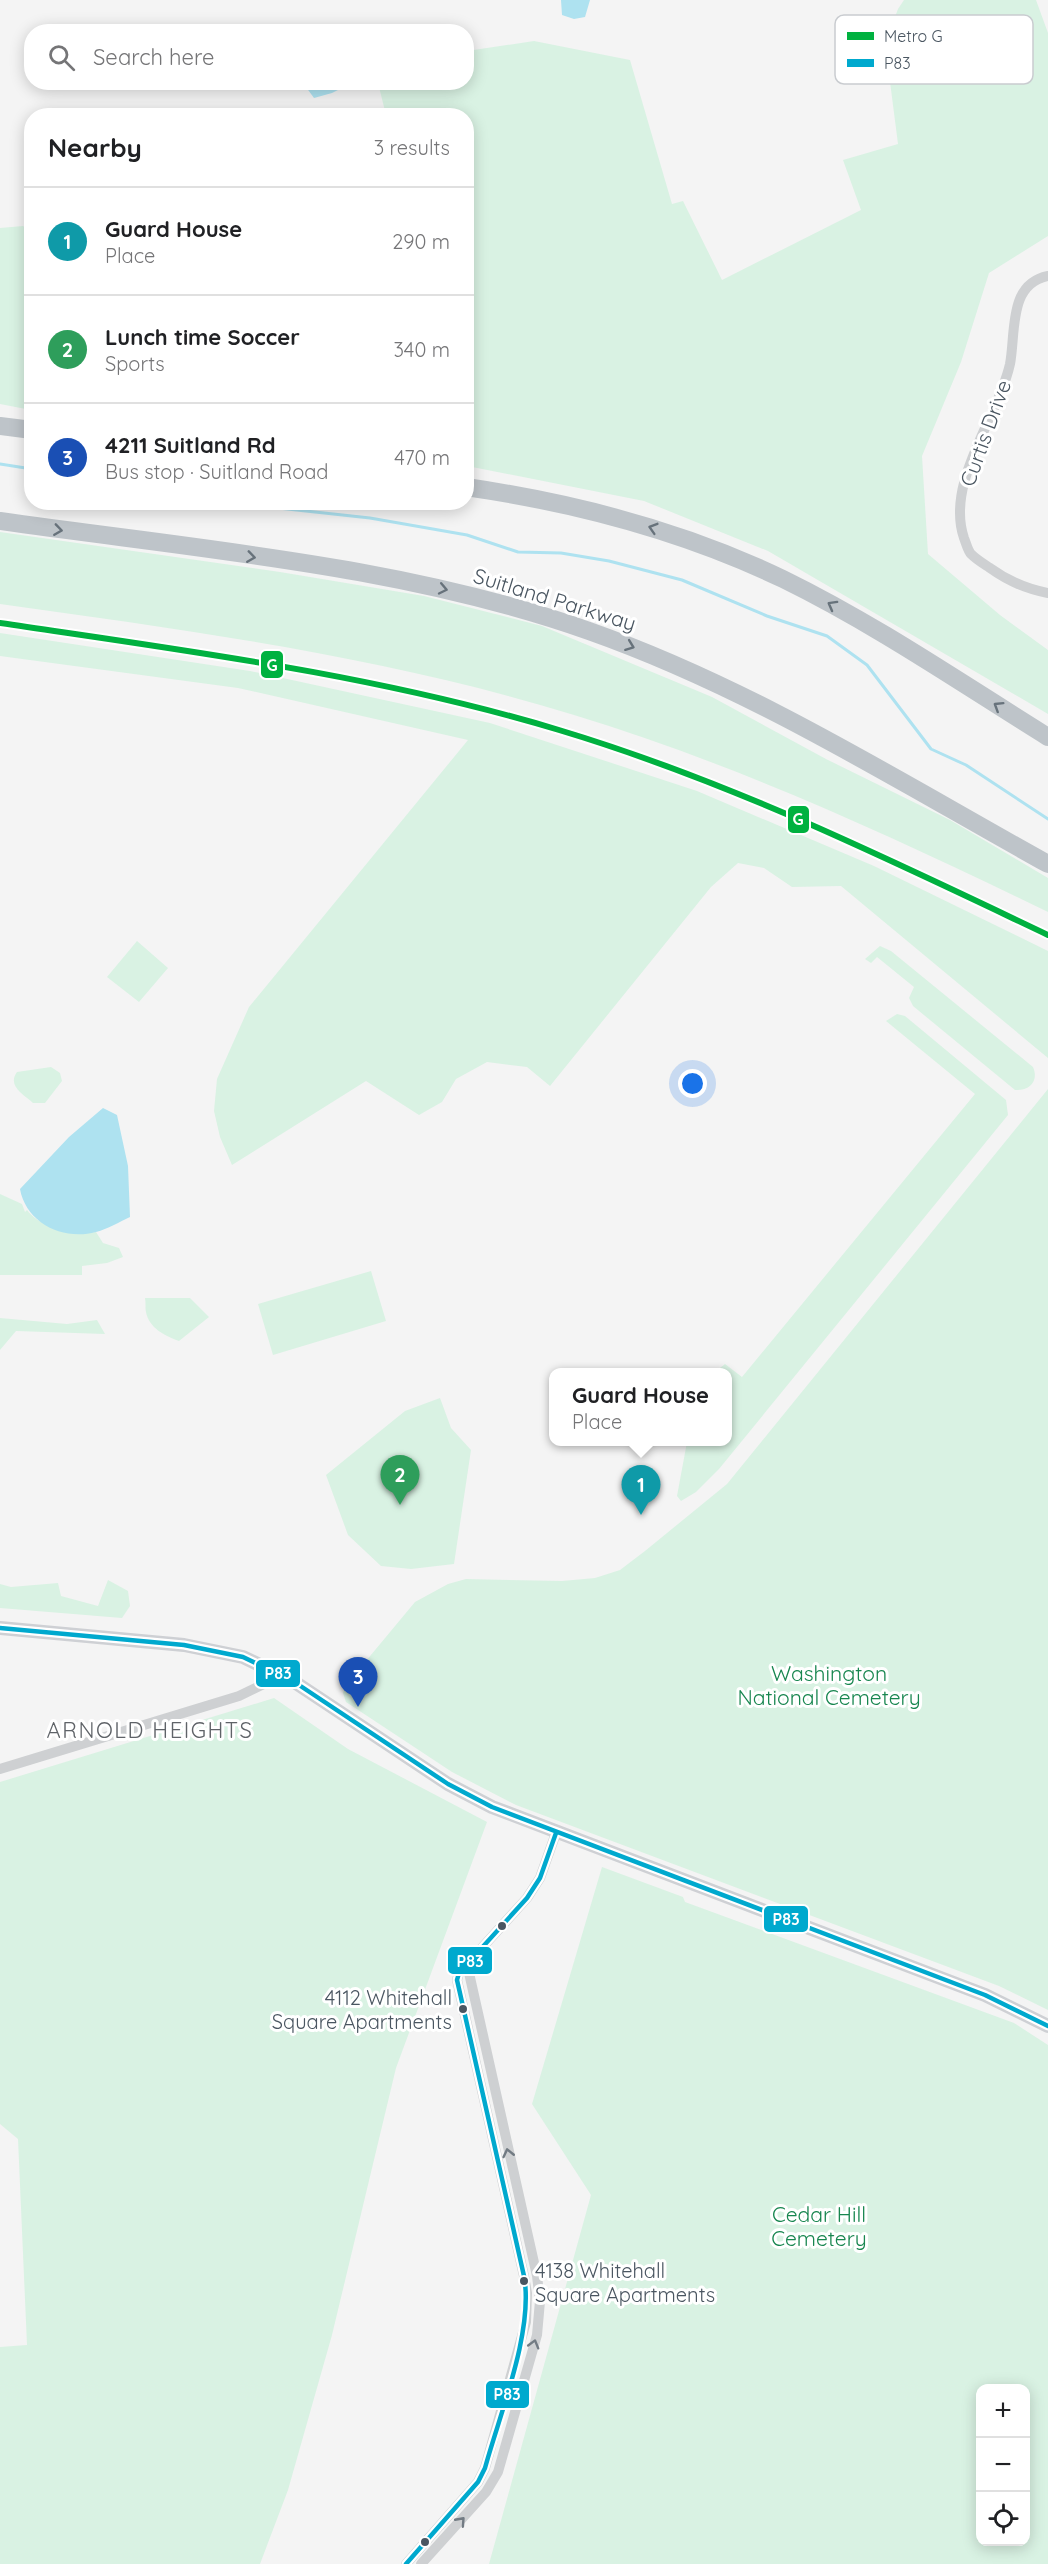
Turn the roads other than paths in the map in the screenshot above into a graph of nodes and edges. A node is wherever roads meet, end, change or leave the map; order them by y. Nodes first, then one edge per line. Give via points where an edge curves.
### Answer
1 (1048, 276) edge
2 (0, 426) edge
3 (24, 429) edge
4 (474, 488) edge
5 (0, 521) edge
6 (1048, 593) edge
7 (1048, 737) edge
8 (1048, 864) edge
9 (0, 1628) edge
10 (276, 1671) junction
11 (0, 1769) edge
12 (556, 1833) junction
13 (467, 1964) junction
14 (1048, 2026) edge
15 (406, 2564) edge
16 (421, 2564) edge

1 - 6 street, Curtis Drive via 1031,281 1020,294 1009,367 960,503 963,535 970,553 1029,590
2 - 3 highway
7 -> 4 highway via 854,618 750,564 682,537 612,516
5 -> 8 highway, Suitland Parkway via 404,580 560,621 638,649 736,693
9 - 10 main road via 201,1647 243,1657
10 - 11 street via 272,1680 239,1696
10 - 12 main road via 448,1784
12 - 13 street via 528,1899
12 - 14 main road via 985,1995
13 - 15 street via 457,1980 524,2276 526,2316 520,2350 481,2476
16 -> 13 street via 486,2492 498,2472 539,2321 537,2276

